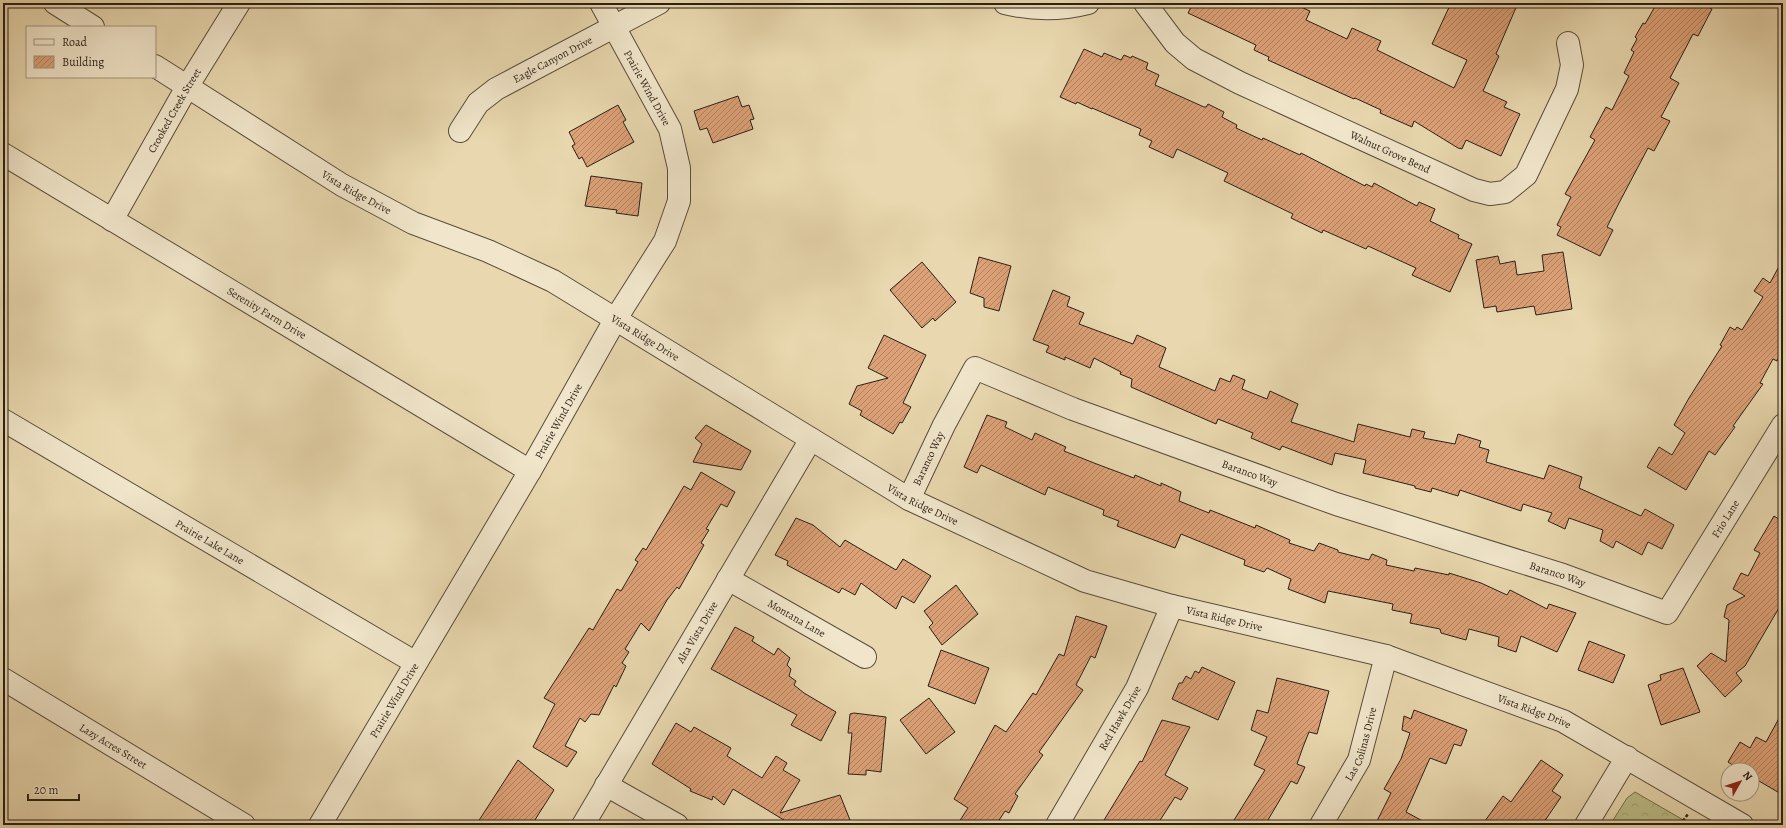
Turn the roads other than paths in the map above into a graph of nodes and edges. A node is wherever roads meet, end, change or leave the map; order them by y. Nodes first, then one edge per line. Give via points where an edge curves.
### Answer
1 (55, 3) edge
2 (239, 3) edge
3 (602, 3) edge
4 (659, 3) edge
5 (1005, 3) edge
6 (1088, 3) edge
7 (1145, 3) edge
8 (91, 26) edge
9 (614, 28) junction
10 (1568, 43) dead end
11 (156, 67) edge
12 (187, 87) junction
13 (460, 131) dead end
14 (3, 154) edge
15 (112, 220) junction
16 (615, 320) junction
17 (3, 420) edge
18 (1783, 425) edge
19 (811, 439) junction
20 (530, 471) junction
21 (908, 499) junction
22 (728, 579) junction
23 (1172, 606) junction
24 (1667, 613) joint
25 (1386, 656) junction
26 (865, 657) dead end
27 (416, 663) junction
28 (3, 679) edge
29 (1627, 757) junction
30 (606, 785) junction
31 (244, 825) edge
32 (320, 825) edge
33 (583, 825) edge
34 (677, 825) edge
35 (1056, 825) edge
36 (1321, 825) edge
37 (1586, 825) edge
38 (1742, 825) edge

1 - 8 street
2 - 12 street, Crooked Creek Street
3 - 9 street, Prairie Wind Drive
4 - 9 street, Eagle Canyon Drive
5 - 6 street via 1042,9 1069,8
7 - 10 street, Walnut Grove Bend via 1175,43 1194,59 1240,83 1467,186 1490,194 1505,192 1526,175 1567,89 1572,65
9 - 13 street, Eagle Canyon Drive via 496,88 478,103
9 - 16 street, Prairie Wind Drive via 670,129 679,168 679,200 665,241
11 - 12 street, Vista Ridge Drive
12 - 15 street, Crooked Creek Street
12 - 16 street, Vista Ridge Drive via 342,184 413,223 488,251 553,281
14 - 15 street, Serenity Farm Drive
15 - 20 street, Serenity Farm Drive
16 - 19 street, Vista Ridge Drive
16 - 20 street, Prairie Wind Drive
17 - 27 street, Prairie Lake Lane
18 - 24 street, Frio Lane
19 - 21 street, Vista Ridge Drive
19 - 22 street, Alta Vista Drive
20 - 27 street, Prairie Wind Drive
21 - 23 street, Vista Ridge Drive via 1084,581
21 - 24 street, Baranco Way via 975,368 1073,409 1336,504 1563,576
22 - 26 street, Montana Lane
22 - 30 street, Alta Vista Drive
23 - 25 street, Vista Ridge Drive
23 - 35 street, Red Hawk Drive via 1137,688
25 - 29 street, Vista Ridge Drive via 1563,721
25 - 36 street, Las Colinas Drive via 1359,760
27 - 32 street, Prairie Wind Drive
28 - 31 street, Lazy Acres Street
29 - 37 street
29 - 38 street, Vista Ridge Drive
30 - 33 street, Alta Vista Drive
30 - 34 street

